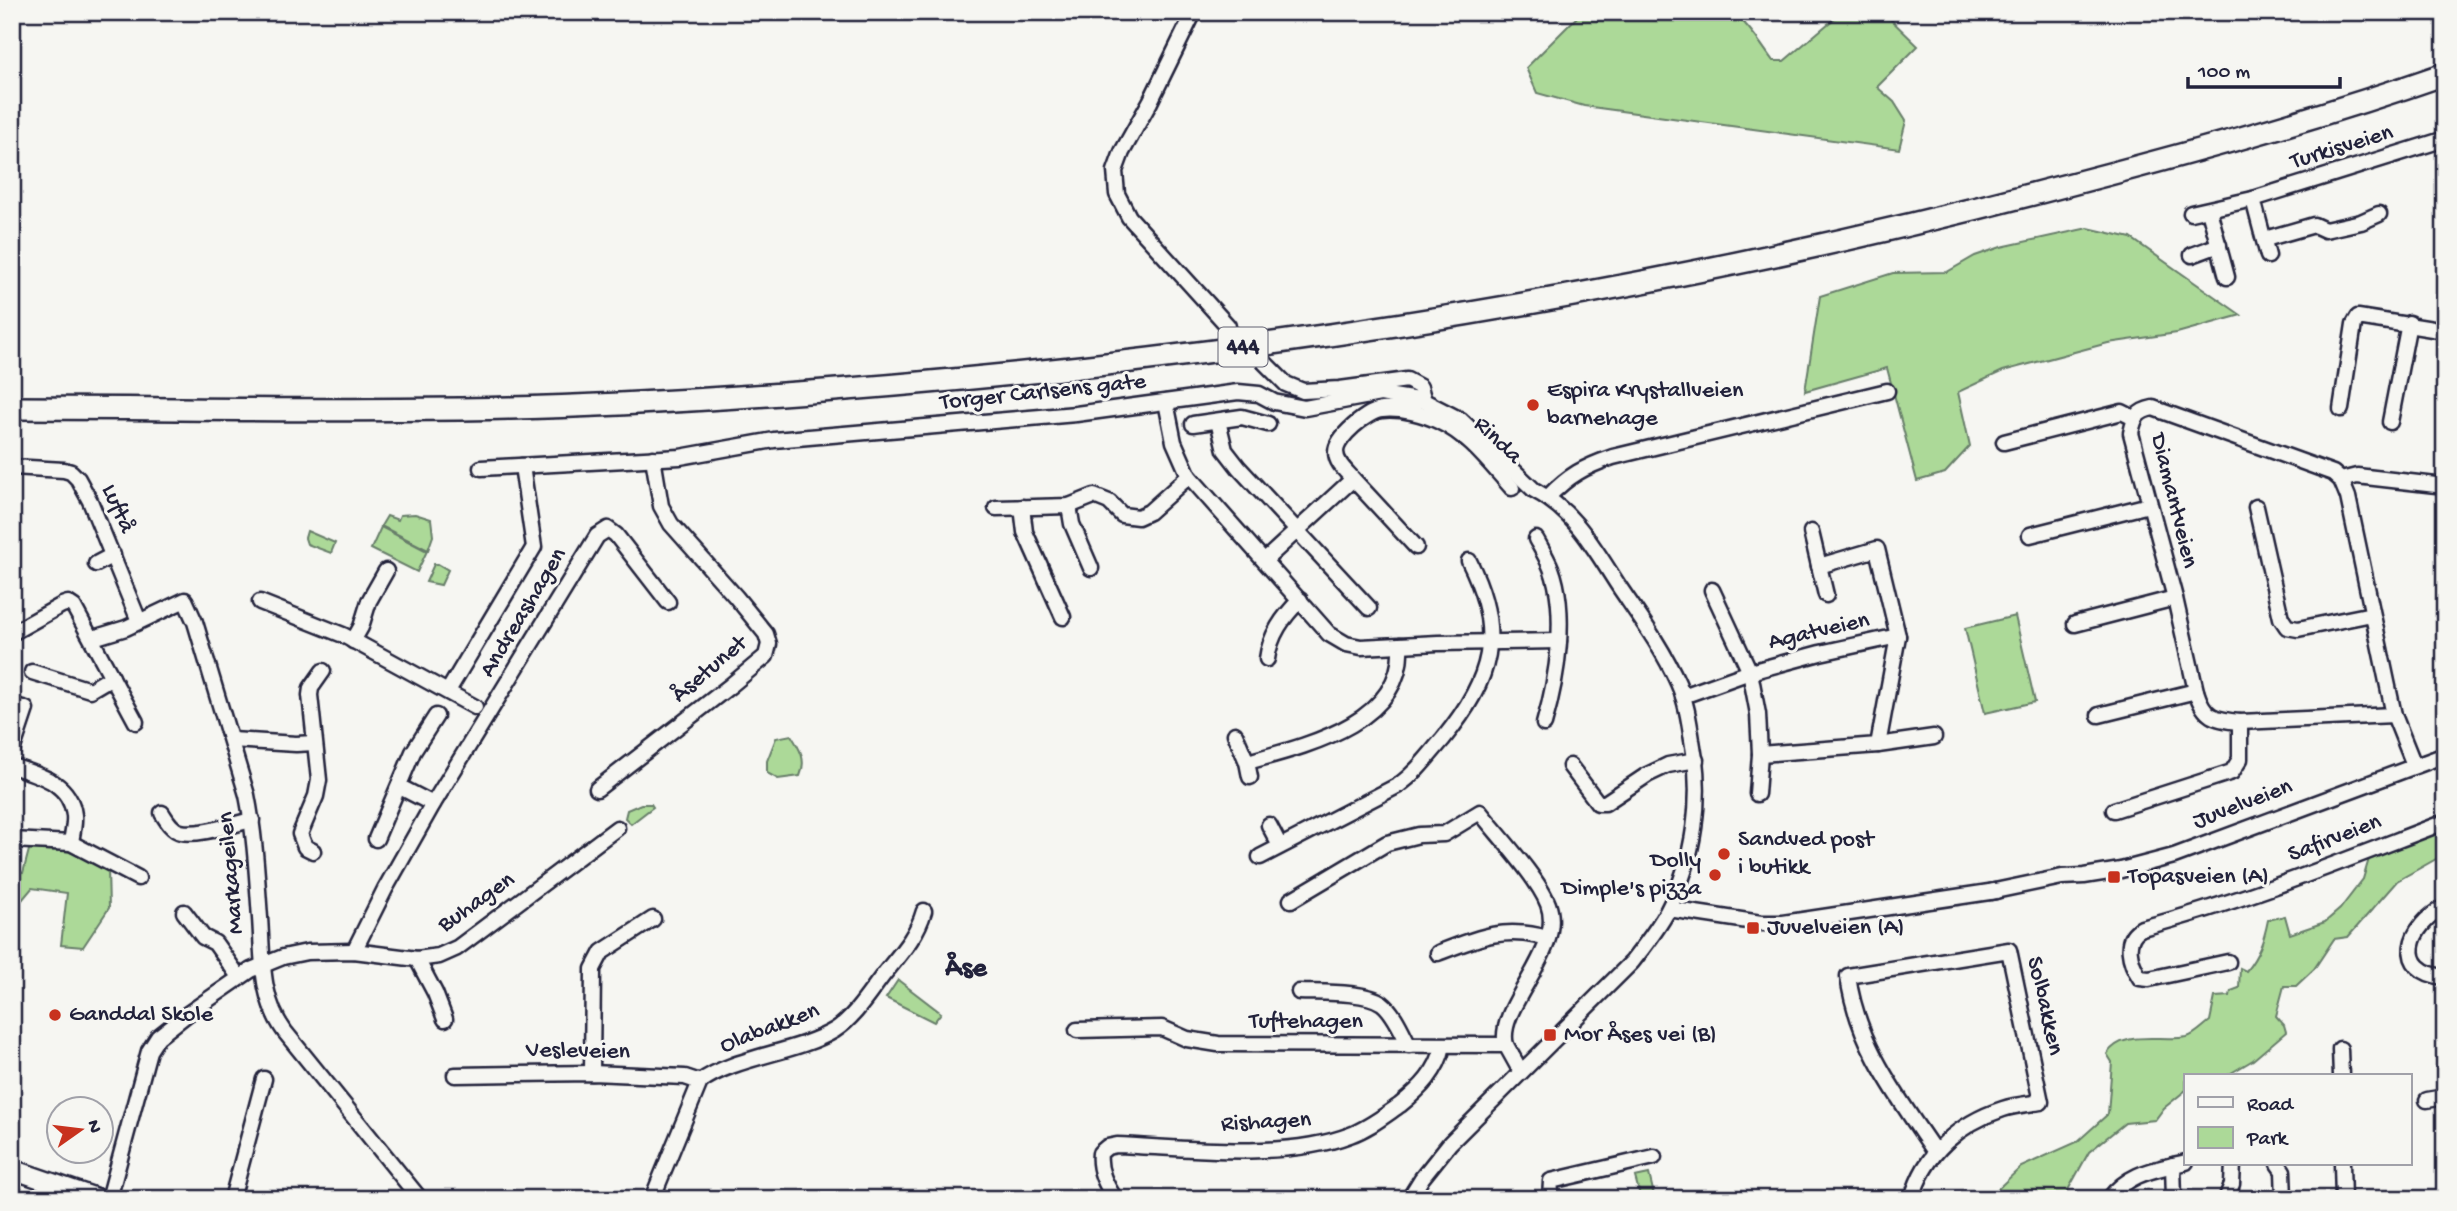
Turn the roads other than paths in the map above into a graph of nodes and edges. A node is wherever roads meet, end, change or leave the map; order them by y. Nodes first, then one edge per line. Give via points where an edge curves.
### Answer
1 (1194, 12) edge
2 (2445, 61) edge
3 (2445, 74) edge
4 (2445, 139) edge
5 (2253, 199) junction
6 (2209, 210) junction
7 (2191, 213) dead end
8 (2379, 214) dead end
9 (2265, 239) junction
10 (2219, 246) junction
11 (2192, 255) dead end
12 (2268, 256) dead end
13 (2227, 277) dead end
14 (2409, 323) junction
15 (1228, 326) tunnel mouth
16 (2445, 331) edge
17 (1265, 363) tunnel mouth
18 (1887, 391) dead end
19 (12, 396) edge
20 (1424, 401) junction
21 (1166, 402) junction
22 (12, 408) edge
23 (2341, 409) dead end
24 (2134, 418) junction
25 (1217, 421) junction
26 (2390, 422) dead end
27 (1193, 424) dead end
28 (1268, 424) dead end
29 (2004, 442) dead end
30 (653, 458) junction
31 (522, 466) junction
32 (12, 467) edge
33 (481, 468) dead end
34 (1189, 477) junction
35 (1353, 479) junction
36 (2341, 480) junction
37 (2445, 486) edge
38 (1512, 488) dead end
39 (1541, 494) junction
40 (2149, 505) junction
41 (1069, 506) junction
42 (2256, 507) dead end
43 (1022, 508) junction
44 (996, 509) dead end
45 (1298, 530) junction
46 (1811, 532) dead end
47 (2031, 535) dead end
48 (1536, 539) dead end
49 (1416, 547) dead end
50 (113, 555) junction
51 (1265, 561) junction
52 (1469, 561) dead end
53 (96, 564) dead end
54 (1819, 566) junction
55 (1091, 568) dead end
56 (386, 570) dead end
57 (1712, 590) dead end
58 (1826, 595) dead end
59 (2175, 598) junction
60 (1300, 600) junction
61 (260, 602) dead end
62 (668, 602) dead end
63 (1369, 608) dead end
64 (2372, 614) junction
65 (1063, 617) dead end
66 (139, 621) junction
67 (2075, 624) dead end
68 (12, 633) edge
69 (1898, 636) junction
70 (93, 638) junction
71 (353, 640) junction
72 (1559, 641) junction
73 (1489, 642) junction
74 (1400, 645) junction
75 (1267, 659) dead end
76 (323, 671) dead end
77 (32, 672) dead end
78 (1750, 672) junction
79 (112, 677) junction
80 (448, 691) junction
81 (2196, 691) junction
82 (1683, 696) junction
83 (12, 705) edge
84 (475, 707) dead end
85 (2099, 715) dead end
86 (2394, 715) junction
87 (436, 716) dead end
88 (136, 722) dead end
89 (2240, 722) junction
90 (1544, 724) dead end
91 (1235, 734) dead end
92 (1934, 737) dead end
93 (232, 740) junction
94 (314, 743) junction
95 (1878, 745) junction
96 (12, 751) edge
97 (2445, 753) edge
98 (1760, 754) junction
99 (1696, 760) junction
100 (2414, 765) junction
101 (12, 766) edge
102 (1570, 766) dead end
103 (400, 787) junction
104 (597, 789) dead end
105 (1757, 794) dead end
106 (433, 804) junction
107 (2114, 810) dead end
108 (162, 813) dead end
109 (252, 820) junction
110 (2445, 822) edge
111 (1269, 825) dead end
112 (617, 828) dead end
113 (376, 839) dead end
114 (12, 840) edge
115 (71, 843) junction
116 (1280, 846) junction
117 (313, 851) dead end
118 (1260, 857) dead end
119 (138, 878) dead end
120 (1292, 900) dead end
121 (1671, 903) junction
122 (2445, 907) edge
123 (923, 911) dead end
124 (184, 912) dead end
125 (653, 919) dead end
126 (1547, 938) junction
127 (354, 951) junction
128 (1438, 953) dead end
129 (417, 959) junction
130 (2228, 962) dead end
131 (261, 965) junction
132 (239, 977) junction
133 (2445, 977) edge
134 (1299, 992) dead end
135 (445, 1019) dead end
136 (1077, 1030) dead end
137 (1409, 1045) junction
138 (1506, 1045) junction
139 (1443, 1046) junction
140 (2340, 1049) dead end
141 (1521, 1072) junction
142 (592, 1073) junction
143 (2341, 1074) edge
144 (455, 1075) dead end
145 (264, 1079) dead end
146 (700, 1082) junction
147 (2445, 1097) edge
148 (2427, 1100) dead end
149 (1935, 1152) junction
150 (1654, 1157) dead end
151 (2180, 1163) edge
152 (2233, 1166) edge
153 (2279, 1166) edge
154 (2340, 1166) edge
155 (12, 1169) edge
156 (99, 1199) edge
157 (109, 1199) edge
158 (232, 1199) edge
159 (420, 1199) edge
160 (652, 1199) edge
161 (1115, 1199) edge
162 (1409, 1199) edge
163 (1550, 1199) edge
164 (1912, 1199) edge
165 (2109, 1199) edge
166 (2174, 1199) edge
167 (2226, 1199) edge
168 (2284, 1199) edge
169 (2343, 1199) edge

1 - 15 street via 1122,152 1115,171 1117,194 1129,217
2 - 19 highway, 444 via 2159,148 1746,249 1226,338 1056,358 618,391
3 - 22 highway, 444 via 2163,160 1819,246 1602,290 1222,350 897,385 616,404 413,409
4 - 5 street, Turkisveien
5 - 6 street, Turkisveien
5 - 9 street
6 - 7 street, Turkisveien
6 - 10 street
8 - 9 street via 2325,230 2314,225
9 - 12 street
10 - 11 street
10 - 13 street
14 - 16 street
14 - 23 street via 2358,317
14 - 26 street
17 - 20 street via 1286,384 1303,391 1407,380 1420,387
18 - 39 street via 1613,457 1584,467
20 - 21 street, Torger Carlsens gate via 1380,394 1304,408 1238,392
20 - 39 street, Torger Carlsens gate via 1461,420
21 - 30 street, Torger Carlsens gate via 774,440
21 - 34 street via 1174,442
24 - 29 street via 2122,412
24 - 36 street, Diamantveien via 2153,408 2333,473
24 - 40 street, Diamantveien via 2131,433
25 - 27 street
25 - 28 street via 1242,417
25 - 45 street via 1226,450 1239,468
30 - 31 street, Torger Carlsens gate
30 - 104 street, Åsetunet via 662,506 671,524 736,597 769,644 766,656 730,687
31 - 33 street, Torger Carlsens gate
31 - 80 street via 534,547
32 - 50 street, Luftå via 71,472 90,501
34 - 41 street via 1138,517 1122,515 1098,497
34 - 51 street
35 - 38 street, Rinda via 1338,462 1338,444 1366,415 1402,410 1441,422 1460,434
35 - 45 street
35 - 49 street, Rinda
36 - 37 street, Diamantveien via 2357,476
36 - 64 street
39 - 82 street, Torger Carlsens gate via 1575,520 1659,646
40 - 47 street
40 - 59 street, Diamantveien
41 - 43 street
41 - 55 street
42 - 64 street via 2281,618 2287,626 2298,629
43 - 44 street
43 - 65 street via 1025,532
45 - 51 street
45 - 63 street
46 - 54 street, Agatveien
48 - 72 street via 1552,570
50 - 53 street
50 - 66 street, Luftå
51 - 60 street
52 - 73 street via 1487,606
54 - 58 street, Agatveien
54 - 69 street, Agatveien via 1877,549
56 - 71 street
57 - 78 street, Agatveien
59 - 67 street
59 - 81 street, Diamantveien
60 - 74 street via 1329,634 1346,644
60 - 75 street via 1273,634
61 - 71 street
62 - 106 street, Andreashagen via 616,536 608,529 597,536
64 - 86 street
66 - 70 street, Markageilen
66 - 93 street, Markageilen via 185,600
68 - 70 street via 68,603
69 - 78 street, Agatveien
69 - 95 street, Agatveien
70 - 79 street
71 - 80 street
72 - 73 street
72 - 90 street
73 - 74 street
73 - 116 street via 1480,685 1414,774
74 - 91 street via 1399,673 1379,705 1361,719 1248,770
76 - 94 street via 311,688
77 - 79 street via 90,690
78 - 82 street, Agatveien
78 - 98 street, Agatveien
79 - 88 street
80 - 84 street
81 - 85 street
81 - 89 street, Diamantveien via 2201,708 2217,720
82 - 99 street, Torger Carlsens gate
83 - 96 street via 26,709
86 - 89 street, Diamantveien
86 - 100 street
87 - 103 street via 413,752
89 - 107 street via 2240,759 2232,772
92 - 95 street
93 - 94 street
93 - 109 street, Markageilen
94 - 117 street via 319,788 300,834 304,847
95 - 98 street
97 - 100 street, Juvelveien
98 - 105 street, Agatveien
99 - 102 street via 1668,765 1605,803 1598,803
99 - 121 street, Torger Carlsens gate via 1694,828 1685,870
100 - 121 street, Juvelveien via 2174,856 2063,884 1783,923 1706,914 1686,901
101 - 115 street via 41,776 68,794 75,816
103 - 106 street
103 - 113 street
106 - 127 street, Andreashagen
108 - 109 street via 179,832
109 - 131 street, Markageilen
110 - 130 street, Safirveien via 2252,895 2142,928 2129,940 2131,960 2140,978
111 - 116 street
112 - 129 street, Buhagen via 469,940 439,956
114 - 115 street
115 - 119 street
116 - 118 street
120 - 126 street via 1387,843 1444,834 1480,812 1547,901 1551,915
121 - 141 street, Torger Carlsens gate via 1632,962
122 - 133 street via 2423,920 2410,944 2420,968
123 - 146 street, Olabakken via 919,929 906,947 837,1028
124 - 132 street via 203,937 215,943
125 - 142 street via 603,952 593,969
126 - 128 street via 1527,932 1493,933
126 - 138 street via 1504,1027
127 - 129 street, Buhagen
127 - 131 street, Buhagen via 307,952
129 - 135 street
131 - 132 street, Buhagen
131 - 159 street, Markageilen via 279,1024
132 - 157 street, Buhagen via 153,1043
134 - 137 street via 1383,1003
136 - 137 street, Tuftehagen via 1162,1028 1187,1039 1218,1044
137 - 139 street, Tuftehagen
138 - 139 street, Tuftehagen
138 - 141 street
139 - 161 street, Rishagen via 1435,1070 1408,1099 1352,1135 1274,1150 1107,1147 1099,1161
140 - 143 street
141 - 162 street, Torger Carlsens gate via 1437,1159
142 - 144 street, Vesleveien
142 - 146 street, Vesleveien via 685,1077
145 - 158 street
146 - 160 street, Olabakken
147 - 148 street
149 - 149 street, Solbakken via 1872,1055 1848,976 2009,950 2041,1102 2004,1108 1962,1127
149 - 164 street, Solbakken
150 - 163 street via 1551,1181
151 - 165 street via 2131,1177
151 - 166 street
152 - 167 street
153 - 168 street
154 - 169 street
155 - 156 main road

